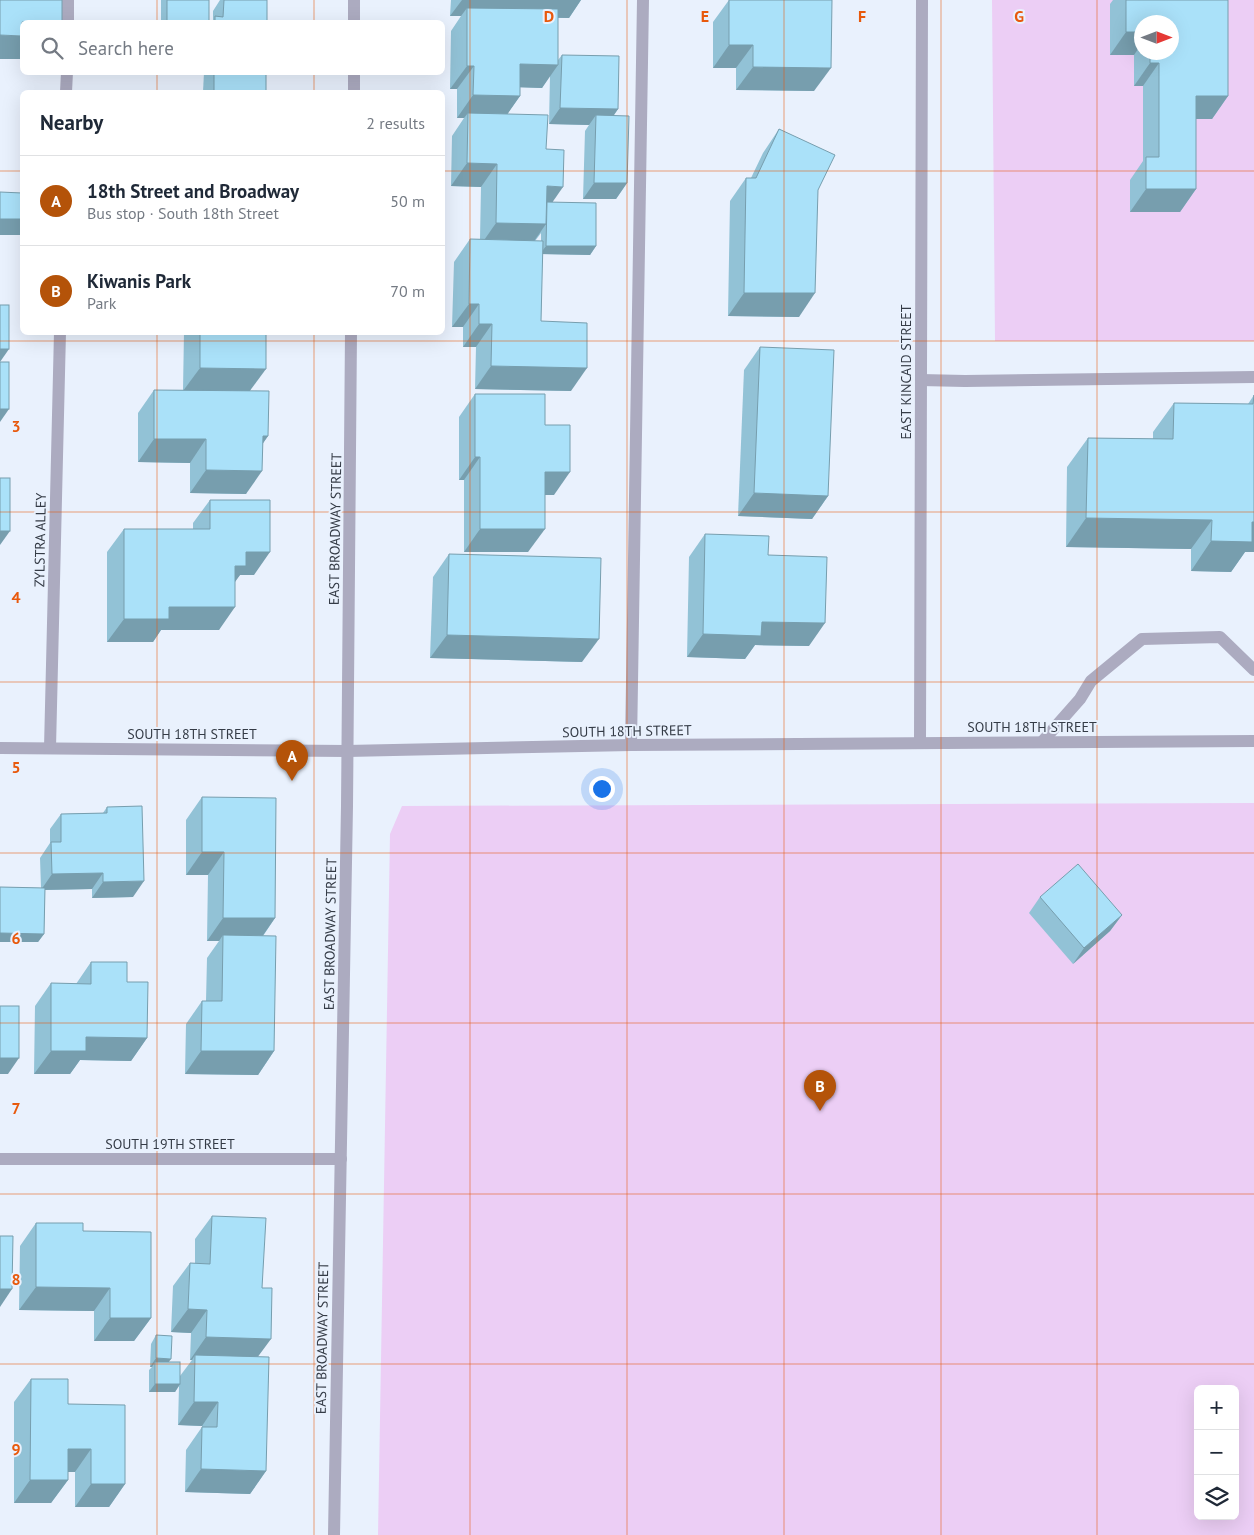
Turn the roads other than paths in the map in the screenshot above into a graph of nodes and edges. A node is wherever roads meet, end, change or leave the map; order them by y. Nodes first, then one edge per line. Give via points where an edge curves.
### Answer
1 (68, 0) edge
2 (354, 0) edge
3 (643, 0) edge
4 (922, 0) edge
5 (68, 20) edge
6 (354, 20) edge
7 (66, 75) edge
8 (354, 75) edge
9 (66, 90) edge
10 (354, 90) edge
11 (60, 335) edge
12 (351, 335) edge
13 (1254, 377) edge
14 (921, 380) junction
15 (1254, 670) edge
16 (1254, 741) edge
17 (1042, 742) junction
18 (920, 743) junction
19 (632, 745) junction
20 (0, 748) edge
21 (50, 748) junction
22 (348, 751) junction
23 (0, 1159) edge
24 (340, 1159) junction
25 (334, 1535) edge

1 - 5 street
2 - 6 street
3 - 19 street
4 - 14 street, EAST KINCAID STREET
7 - 9 street
8 - 10 street
11 - 21 street, ZYLSTRA ALLEY
12 - 22 street, EAST BROADWAY STREET
13 - 14 street
14 - 18 street, EAST KINCAID STREET
15 - 17 street via 1220,637 1142,639 1091,681 1080,699
16 - 17 street, SOUTH 18TH STREET
17 - 18 street, SOUTH 18TH STREET
18 - 19 street, SOUTH 18TH STREET
19 - 22 street, SOUTH 18TH STREET
20 - 21 street, SOUTH 18TH STREET
21 - 22 street, SOUTH 18TH STREET
22 - 24 street, EAST BROADWAY STREET
23 - 24 street, SOUTH 19TH STREET
24 - 25 street, EAST BROADWAY STREET

